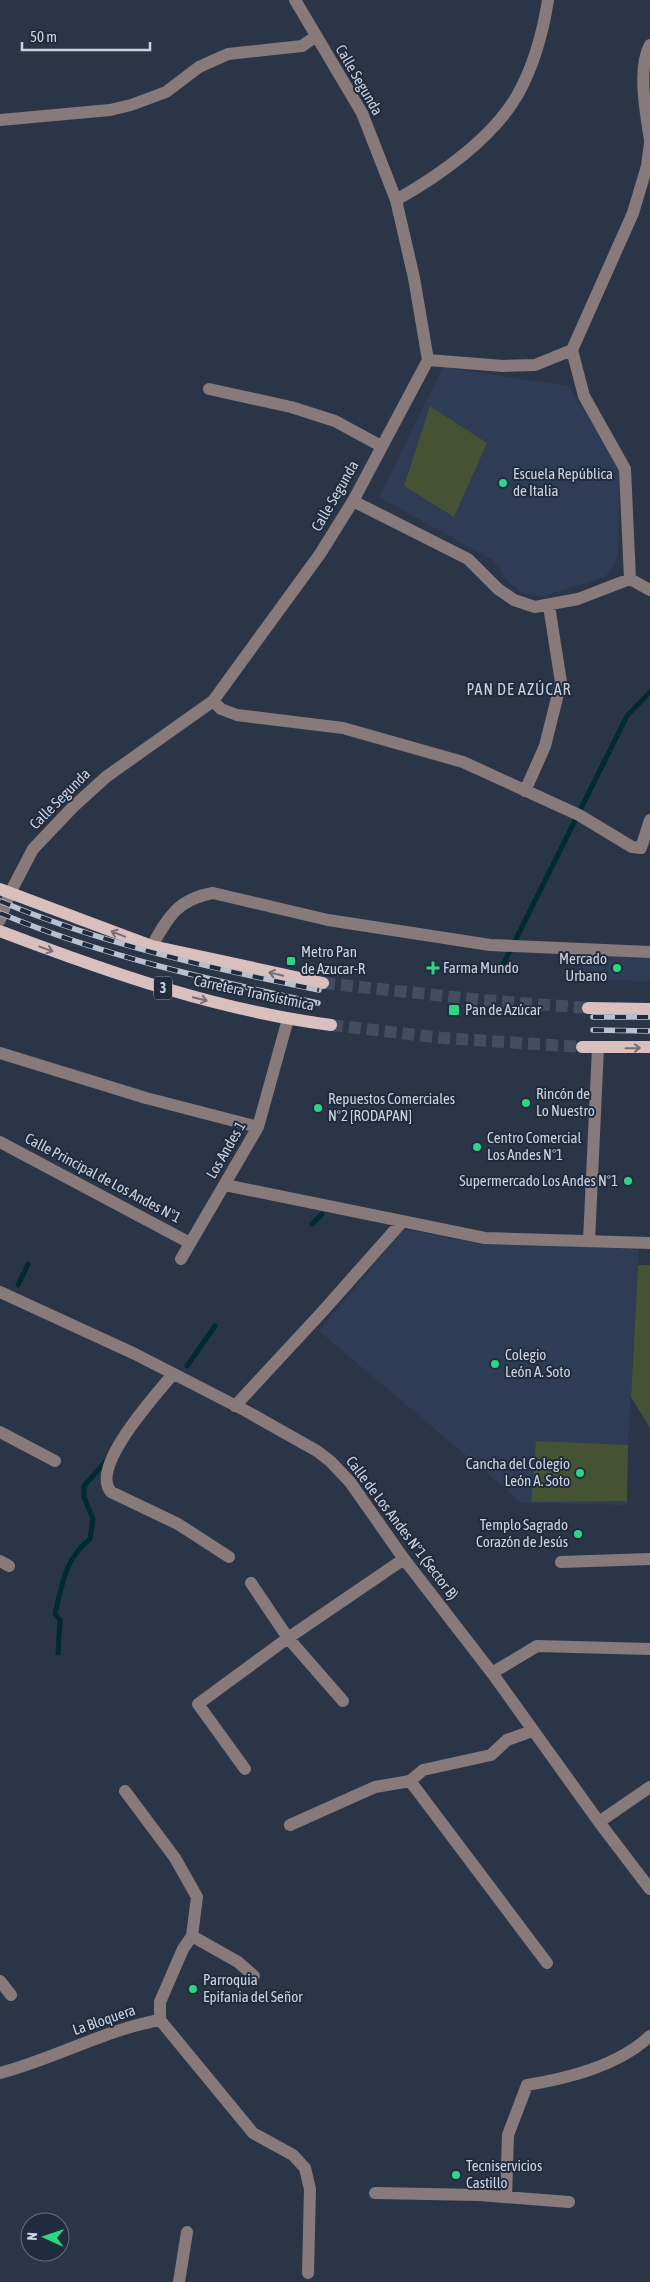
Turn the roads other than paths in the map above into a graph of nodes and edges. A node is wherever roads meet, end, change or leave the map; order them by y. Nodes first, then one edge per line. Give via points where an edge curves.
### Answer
1 (295, 0) edge
2 (548, 0) edge
3 (315, 37) junction
4 (650, 45) edge
5 (0, 120) edge
6 (650, 141) edge
7 (396, 200) junction
8 (572, 350) junction
9 (428, 360) junction
10 (209, 389) dead end
11 (381, 446) junction
12 (353, 501) junction
13 (630, 579) junction
14 (650, 590) edge
15 (549, 606) junction
16 (213, 701) junction
17 (525, 791) junction
18 (650, 820) edge
19 (5, 891) edge
20 (0, 920) edge
21 (0, 932) edge
22 (152, 946) junction
23 (650, 952) edge
24 (324, 983) tunnel mouth
25 (588, 1008) tunnel mouth
26 (650, 1009) edge
27 (288, 1019) junction
28 (331, 1025) tunnel mouth
29 (650, 1047) edge
30 (582, 1048) tunnel mouth
31 (598, 1048) junction
32 (0, 1054) edge
33 (258, 1127) junction
34 (0, 1142) edge
35 (224, 1185) junction
36 (402, 1222) junction
37 (589, 1241) junction
38 (190, 1243) junction
39 (650, 1243) edge
40 (180, 1259) dead end
41 (6, 1295) edge
42 (0, 1306) edge
43 (172, 1374) junction
44 (235, 1406) junction
45 (0, 1432) edge
46 (55, 1461) dead end
47 (229, 1557) dead end
48 (404, 1559) junction
49 (650, 1560) edge
50 (561, 1562) dead end
51 (251, 1583) dead end
52 (288, 1638) junction
53 (650, 1649) edge
54 (492, 1673) junction
55 (343, 1701) dead end
56 (532, 1731) junction
57 (245, 1769) dead end
58 (410, 1781) junction
59 (650, 1787) edge
60 (125, 1791) dead end
61 (598, 1822) junction
62 (290, 1825) dead end
63 (650, 1889) edge
64 (192, 1936) junction
65 (547, 1963) dead end
66 (254, 1976) dead end
67 (0, 1981) edge
68 (11, 1995) dead end
69 (160, 2020) junction
70 (650, 2036) edge
71 (0, 2073) edge
72 (375, 2193) dead end
73 (506, 2197) junction
74 (569, 2202) dead end
75 (187, 2232) dead end
76 (308, 2273) dead end
77 (179, 2282) edge

1 - 3 street, Calle Segunda
2 - 7 street via 542,32 518,94 489,133 419,187
3 - 5 street via 302,46 228,54 199,67 166,92 131,105 110,110
3 - 7 street, Calle Segunda via 362,113
4 - 6 street via 645,54 644,81 644,107
6 - 8 street via 647,166 633,213
7 - 9 street, Calle Segunda
8 - 9 street via 535,365
8 - 13 street via 584,396 625,469
9 - 11 street, Calle Segunda
10 - 11 street via 291,407 335,421
11 - 12 street, Calle Segunda
12 - 15 street via 468,559 514,600 535,607
12 - 16 street, Calle Segunda via 320,554
13 - 14 street
13 - 15 street via 578,599
15 - 17 street via 561,682 545,746
16 - 17 street via 221,709 237,715 342,728 463,762
16 - 19 street, Calle Segunda via 106,777 73,807 34,849
17 - 18 street via 579,815 632,847 641,848
19 - 20 street, Calle Segunda
22 -> 19 main road, Carretera Transístmica
21 -> 27 main road, Carretera Transístmica / 3 via 183,995
22 - 23 street via 176,908 194,896 213,893 328,920 490,945
24 -> 22 main road, Carretera Transístmica
25 - 26 main road
27 - 28 main road, Carretera Transístmica / 3
27 - 33 street, Los Andes 1
31 -> 29 main road
30 - 31 main road
31 - 37 street
32 - 33 street via 146,1098
33 - 35 street, Los Andes 1
34 - 38 street, Calle Principal de Los Andes N°1
35 - 36 street
35 - 38 street, Los Andes 1
36 - 37 street via 485,1238
36 - 44 street
37 - 39 street
38 - 40 street, Los Andes 1
41 - 42 street
41 - 43 street, Calle de Los Andes N°1 (Sector B)
43 - 44 street, Calle de Los Andes N°1 (Sector B)
43 - 47 street via 110,1460 105,1480 107,1487 111,1492 186,1529
44 - 48 street, Calle de Los Andes N°1 (Sector B) via 330,1461 350,1482
45 - 46 street
48 - 52 street
48 - 54 street, Calle de Los Andes N°1 (Sector B)
49 - 50 street
51 - 52 street
52 - 55 street
52 - 57 street via 198,1704
53 - 54 street via 537,1646
54 - 56 street, Calle de Los Andes N°1 (Sector B)
56 - 58 street via 507,1740 491,1755 423,1770
56 - 61 street, Calle de Los Andes N°1 (Sector B)
58 - 62 street via 375,1787
58 - 65 street
59 - 61 street
60 - 64 street via 174,1858 197,1897
61 - 63 street, Calle de Los Andes N°1 (Sector B)
64 - 66 street via 238,1962
64 - 69 street via 160,2002
67 - 68 street
69 - 71 street, La Bloquera via 131,2026
69 - 76 street, La Bloquera via 253,2133 293,2154 305,2168 310,2189
70 - 73 street via 640,2046 599,2066 565,2079 527,2085 508,2135
72 - 73 street
73 - 74 street
75 - 77 street

